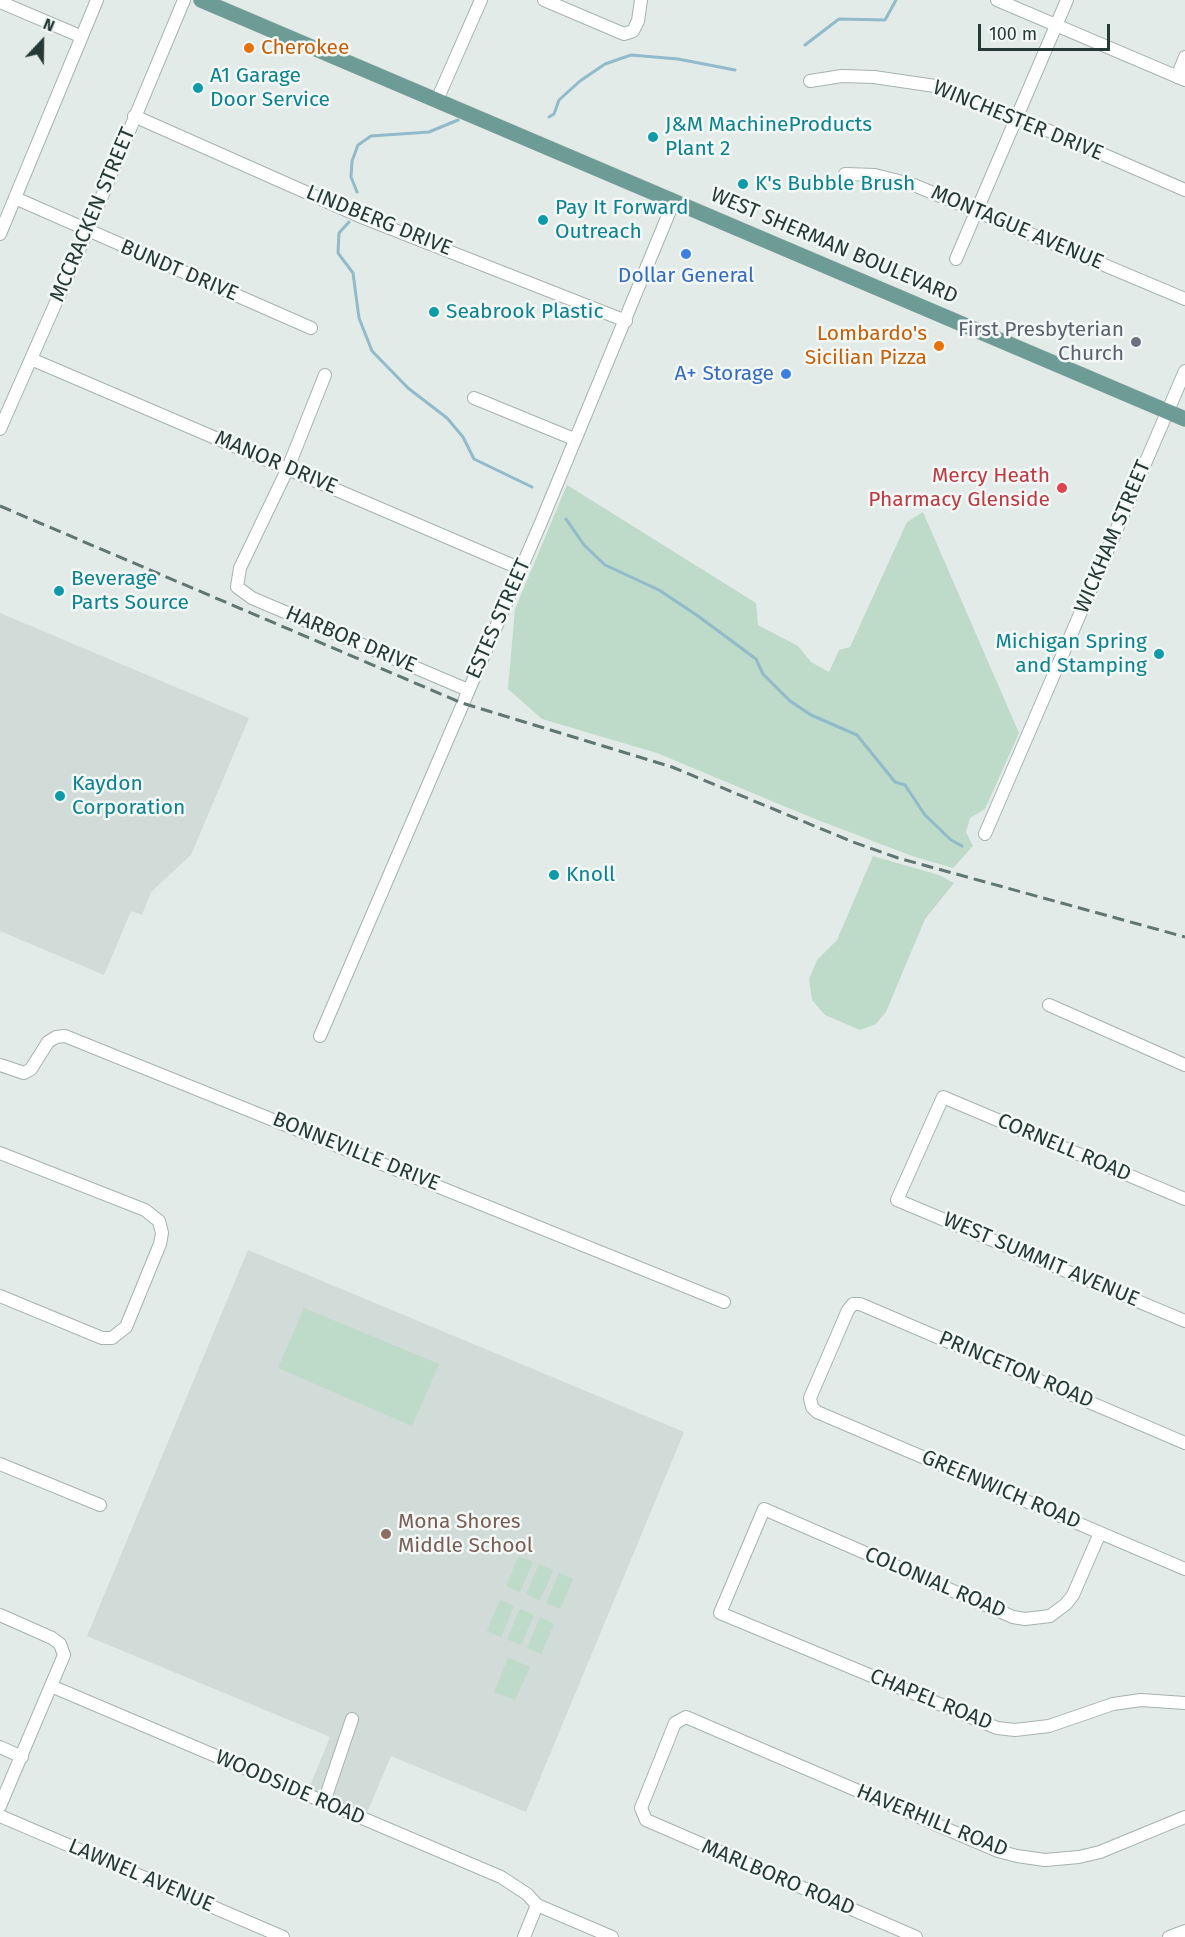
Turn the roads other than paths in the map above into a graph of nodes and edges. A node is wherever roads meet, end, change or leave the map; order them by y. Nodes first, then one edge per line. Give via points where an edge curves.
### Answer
1 (97, 0) edge
2 (184, 0) edge
3 (201, 0) edge
4 (481, 0) edge
5 (544, 0) edge
6 (641, 0) edge
7 (997, 0) edge
8 (1067, 0) edge
9 (0, 2) edge
10 (1056, 26) junction
11 (81, 36) junction
12 (1185, 57) edge
13 (1181, 78) edge
14 (810, 81) dead end
15 (437, 100) junction
16 (134, 116) junction
17 (1017, 117) junction
18 (845, 174) dead end
19 (1185, 190) edge
20 (15, 198) junction
21 (674, 201) junction
22 (977, 211) junction
23 (87, 232) junction
24 (0, 234) edge
25 (956, 259) dead end
26 (1185, 299) edge
27 (626, 321) junction
28 (312, 328) dead end
29 (31, 359) junction
30 (1185, 371) edge
31 (325, 375) dead end
32 (474, 398) dead end
33 (1168, 411) junction
34 (1185, 419) edge
35 (0, 429) edge
36 (574, 439) junction
37 (288, 468) junction
38 (521, 569) junction
39 (468, 690) junction
40 (985, 834) dead end
41 (1049, 1005) dead end
42 (320, 1036) dead end
43 (0, 1065) edge
44 (1185, 1065) edge
45 (0, 1154) edge
46 (1185, 1199) edge
47 (897, 1200) joint
48 (0, 1296) edge
49 (724, 1302) dead end
50 (1185, 1321) edge
51 (817, 1412) joint
52 (1185, 1443) edge
53 (0, 1464) edge
54 (100, 1505) dead end
55 (1100, 1533) junction
56 (1185, 1569) edge
57 (720, 1613) joint
58 (0, 1615) edge
59 (51, 1686) junction
60 (1185, 1703) edge
61 (352, 1719) dead end
62 (0, 1747) edge
63 (22, 1756) junction
64 (324, 1802) junction
65 (0, 1806) edge
66 (0, 1815) edge
67 (642, 1816) joint
68 (1185, 1817) edge
69 (537, 1905) junction
70 (1185, 1930) edge
71 (282, 1937) edge
72 (524, 1937) edge
73 (612, 1937) edge
74 (915, 1937) edge
75 (1169, 1937) edge

1 - 11 street
2 - 16 street, MCCRACKEN STREET
3 - 15 main road, WEST SHERMAN BOULEVARD
4 - 15 street
5 - 6 street via 624,34 633,31
7 - 10 street
8 - 10 street
9 - 11 street
10 - 13 street
10 - 17 street
11 - 20 street
12 - 13 street
14 - 17 street, WINCHESTER DRIVE via 842,76 917,82
15 - 21 main road, WEST SHERMAN BOULEVARD
16 - 23 street, MCCRACKEN STREET
16 - 27 street, LINDBERG DRIVE via 364,218
17 - 19 street, WINCHESTER DRIVE
17 - 22 street
18 - 22 street, MONTAGUE AVENUE via 875,175 914,184
20 - 23 street, BUNDT DRIVE
20 - 24 street
21 - 27 street, ESTES STREET
21 - 33 main road, WEST SHERMAN BOULEVARD
22 - 25 street
22 - 26 street, MONTAGUE AVENUE
23 - 28 street, BUNDT DRIVE
23 - 29 street, MCCRACKEN STREET
27 - 36 street, ESTES STREET
29 - 35 street, MCCRACKEN STREET
29 - 37 street, MANOR DRIVE
30 - 33 street, WICKHAM STREET
31 - 37 street
32 - 36 street
33 - 34 main road, WEST SHERMAN BOULEVARD
33 - 40 street, WICKHAM STREET
36 - 38 street, ESTES STREET
37 - 38 street, MANOR DRIVE
37 - 39 street, HARBOR DRIVE via 240,568 237,587 252,598
38 - 39 street, ESTES STREET
39 - 42 street, ESTES STREET
41 - 44 street
43 - 49 street, BONNEVILLE DRIVE via 24,1073 31,1069 48,1042 65,1036
45 - 48 street via 145,1210 161,1225 160,1244 126,1327 112,1338 102,1338
46 - 47 street, CORNELL ROAD via 943,1097
47 - 50 street, WEST SUMMIT AVENUE
51 - 52 street, PRINCETON ROAD via 810,1398 848,1310 857,1304
51 - 55 street, GREENWICH ROAD
53 - 54 street
55 - 56 street, GREENWICH ROAD
55 - 57 street, COLONIAL ROAD via 1066,1604 1050,1616 1025,1619 764,1509
57 - 60 street, CHAPEL ROAD via 997,1728 1049,1726 1113,1704 1141,1700
58 - 59 street via 56,1641 64,1654
59 - 63 street
59 - 64 street, WOODSIDE ROAD
61 - 64 street
62 - 63 street
63 - 65 street
64 - 69 street, WOODSIDE ROAD via 501,1877
66 - 71 street, LAWNEL AVENUE
67 - 68 street, HAVERHILL ROAD via 641,1808 675,1723 686,1717 1017,1856 1045,1860 1079,1857
67 - 74 street, MARLBORO ROAD via 652,1824
69 - 72 street
69 - 73 street
70 - 75 street

